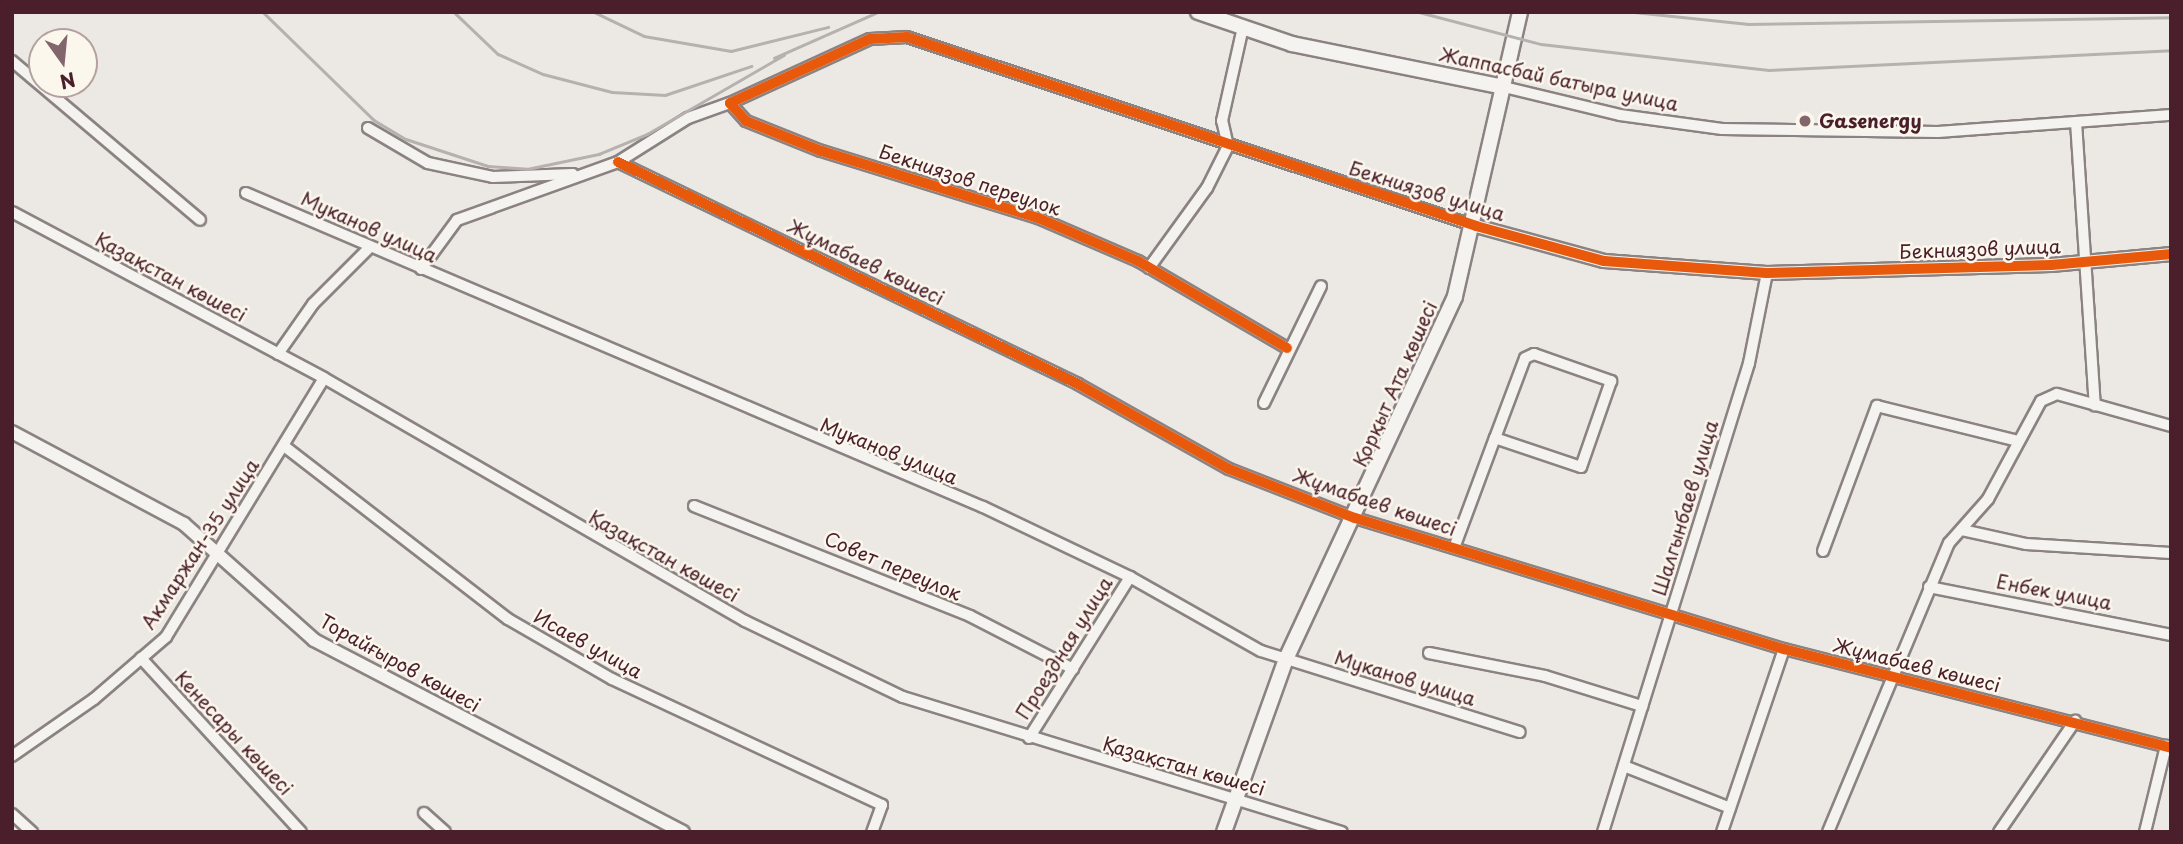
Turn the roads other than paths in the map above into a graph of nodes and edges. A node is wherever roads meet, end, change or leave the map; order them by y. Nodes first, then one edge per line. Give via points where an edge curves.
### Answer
1 (1198, 12) edge
2 (1520, 12) edge
3 (1242, 27) junction
4 (12, 61) edge
5 (1504, 87) junction
6 (730, 103) junction
7 (2171, 115) edge
8 (2076, 122) junction
9 (368, 128) dead end
10 (1228, 146) junction
11 (618, 162) junction
12 (584, 174) junction
13 (246, 193) dead end
14 (12, 212) edge
15 (200, 220) dead end
16 (1476, 226) junction
17 (370, 247) junction
18 (2171, 254) edge
19 (2087, 261) junction
20 (1149, 268) junction
21 (421, 269) junction
22 (1767, 272) junction
23 (1321, 286) dead end
24 (1287, 348) junction
25 (278, 354) junction
26 (324, 378) junction
27 (1264, 403) dead end
28 (2095, 405) junction
29 (2171, 426) edge
30 (12, 432) edge
31 (1495, 438) junction
32 (2018, 441) junction
33 (284, 446) junction
34 (694, 506) dead end
35 (1355, 518) junction
36 (1962, 530) junction
37 (1454, 548) junction
38 (1823, 551) dead end
39 (2171, 553) edge
40 (219, 555) junction
41 (1130, 577) junction
42 (1929, 587) junction
43 (1671, 614) junction
44 (2171, 635) edge
45 (1784, 649) junction
46 (1429, 653) dead end
47 (141, 658) junction
48 (1286, 659) junction
49 (1073, 669) junction
50 (1889, 678) junction
51 (1642, 706) junction
52 (2075, 720) junction
53 (1520, 732) dead end
54 (1029, 738) junction
55 (2168, 747) edge
56 (12, 755) edge
57 (1623, 766) junction
58 (1237, 799) junction
59 (1730, 808) junction
60 (424, 813) dead end
61 (12, 814) edge
62 (32, 832) edge
63 (301, 832) edge
64 (445, 832) edge
65 (683, 832) edge
66 (872, 832) edge
67 (1224, 832) edge
68 (1342, 832) edge
69 (1603, 832) edge
70 (1722, 832) edge
71 (1828, 832) edge
72 (1999, 832) edge
73 (2145, 832) edge

1 - 3 main road, Жаппасбай батыра улица
2 - 5 main road, Қорқыт Ата көшесі
3 - 5 main road, Жаппасбай батыра улица via 1292,44
3 - 10 street via 1222,121
4 - 15 street
5 - 8 street, Жаппасбай батыра улица via 1620,115 1722,129 1938,132
5 - 16 main road, Қорқыт Ата көшесі
6 - 10 street, Бекниязов улица via 870,39 907,37
6 - 11 street, Бекниязов улица via 688,118
6 - 20 street, Бекниязов переулок via 746,121 821,151 1038,218
7 - 8 street, Жаппасбай батыра улица
8 - 19 street
9 - 12 street via 428,163 467,171
10 - 16 street, Бекниязов улица
10 - 20 street via 1207,188
11 - 12 street, Бекниязов улица
11 - 35 street, Жұмабаев көшесі via 1078,384 1229,468
12 - 21 street, Бекниязов улица via 457,220
13 - 17 street, Муканов улица
14 - 25 street, Қазақстан көшесі
16 - 22 street, Бекниязов улица via 1604,261
16 - 35 main road, Қорқыт Ата көшесі via 1455,296
17 - 21 street, Муканов улица
17 - 25 street via 313,304
18 - 19 street, Бекниязов улица
19 - 22 street, Бекниязов улица
19 - 28 street
20 - 24 street, Бекниязов переулок
21 - 41 street, Муканов улица via 983,507
22 - 43 street, Шалгынбаев улица via 1749,363
23 - 24 street
24 - 27 street
25 - 26 street, Қазақстан көшесі
26 - 33 street, Акмаржан-35 улица
26 - 54 street, Қазақстан көшесі via 745,621 903,697
28 - 29 street
28 - 32 street via 2048,395
30 - 40 street, Торайғыров көшесі via 184,524
31 - 31 street via 1529,354 1611,381 1581,467
31 - 37 street
32 - 36 street via 1988,499
32 - 38 street via 1877,406
33 - 40 street, Акмаржан-35 улица
33 - 66 street, Исаев улица via 508,619 612,679 882,805
34 - 49 street, Совет переулок via 970,616
35 - 37 street, Жұмабаев көшесі
35 - 48 main road, Қорқыт Ата көшесі
36 - 39 street via 2026,544
36 - 42 street
37 - 43 street, Жұмабаев көшесі
40 - 47 street, Акмаржан-35 улица via 166,637
40 - 65 street, Торайғыров көшесі via 314,640
41 - 48 street, Муканов улица
41 - 49 street, Проездная улица
42 - 44 street, Енбек улица
42 - 50 street
43 - 45 street, Жұмабаев көшесі
43 - 51 street, Шалгынбаев улица
45 - 50 street, Жұмабаев көшесі
45 - 59 street
46 - 51 street via 1545,676
47 - 56 street, Акмаржан-35 улица
47 - 63 street, Кенесары көшесі
48 - 53 street, Муканов улица
48 - 58 main road, Қорқыт Ата көшесі
49 - 54 street, Проездная улица
50 - 52 street, Жұмабаев көшесі
50 - 71 street
51 - 57 street, Шалгынбаев улица
52 - 55 street, Жұмабаев көшесі
52 - 72 street
54 - 58 street, Қазақстан көшесі
55 - 73 street
57 - 59 street
57 - 69 street, Шалгынбаев улица
58 - 67 main road, Қорқыт Ата көшесі
58 - 68 street, Қазақстан көшесі
59 - 70 street
60 - 64 street
61 - 62 street

